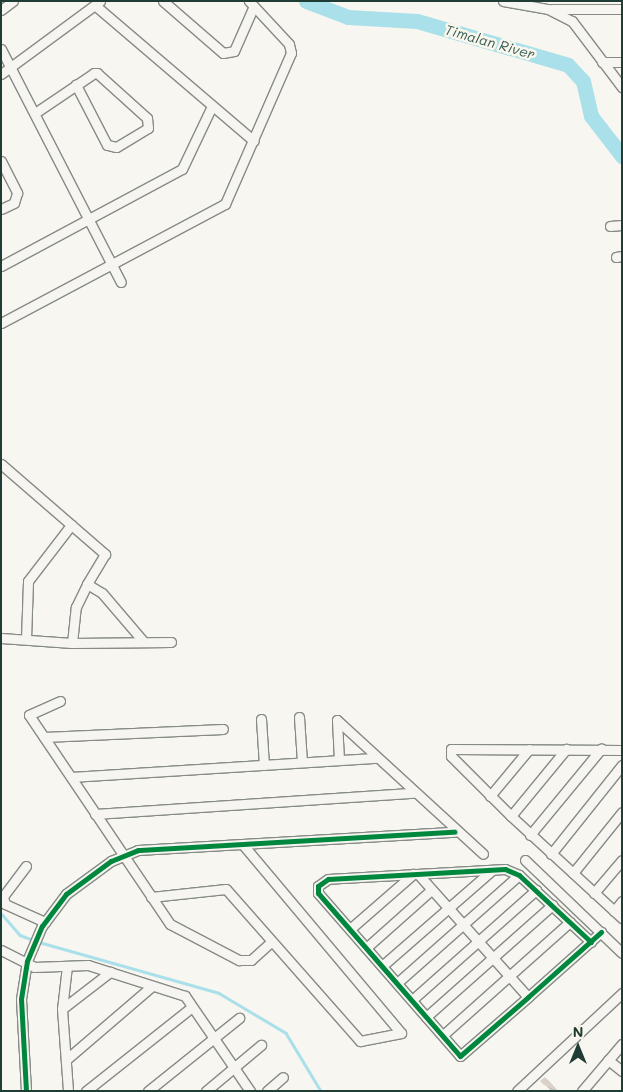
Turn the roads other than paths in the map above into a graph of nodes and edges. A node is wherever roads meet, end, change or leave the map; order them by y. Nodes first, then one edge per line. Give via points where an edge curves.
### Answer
1 (13, 1) edge
2 (163, 1) edge
3 (503, 1) edge
4 (99, 4) edge
5 (251, 5) edge
6 (548, 9) junction
7 (622, 9) edge
8 (1, 10) edge
9 (1, 49) edge
10 (602, 62) junction
11 (622, 62) edge
12 (13, 68) junction
13 (1, 74) edge
14 (76, 86) junction
15 (622, 87) edge
16 (210, 108) junction
17 (36, 113) junction
18 (254, 141) junction
19 (1, 161) edge
20 (1, 209) edge
21 (90, 221) junction
22 (622, 225) edge
23 (610, 226) dead end
24 (1, 266) edge
25 (113, 267) junction
26 (121, 282) dead end
27 (1, 323) edge
28 (1, 464) edge
29 (71, 525) junction
30 (87, 584) junction
31 (1, 638) edge
32 (26, 640) junction
33 (143, 641) junction
34 (171, 642) dead end
35 (72, 643) junction
36 (60, 701) dead end
37 (300, 717) dead end
38 (261, 719) dead end
39 (223, 728) dead end
40 (44, 737) junction
41 (529, 749) junction
42 (566, 749) junction
43 (601, 749) junction
44 (622, 750) edge
45 (377, 758) junction
46 (339, 760) junction
47 (302, 762) junction
48 (264, 765) junction
49 (622, 765) edge
50 (71, 777) junction
51 (413, 793) junction
52 (490, 796) junction
53 (622, 812) edge
54 (95, 814) junction
55 (511, 816) junction
56 (454, 832) junction
57 (530, 836) junction
58 (243, 845) junction
59 (483, 854) dead end
60 (551, 854) junction
61 (123, 856) junction
62 (525, 860) dead end
63 (622, 860) edge
64 (26, 866) dead end
65 (492, 870) junction
66 (572, 873) junction
67 (416, 874) junction
68 (520, 875) junction
69 (432, 890) junction
70 (536, 890) junction
71 (594, 892) junction
72 (151, 896) junction
73 (622, 901) edge
74 (552, 905) junction
75 (447, 908) junction
76 (614, 910) junction
77 (622, 918) edge
78 (570, 922) junction
79 (44, 924) junction
80 (463, 925) junction
81 (350, 929) junction
82 (601, 932) junction
83 (478, 941) junction
84 (590, 942) junction
85 (270, 943) junction
86 (366, 948) junction
87 (1, 950) edge
88 (622, 952) edge
89 (493, 958) junction
90 (26, 962) junction
91 (67, 966) junction
92 (382, 966) junction
93 (110, 972) junction
94 (509, 976) junction
95 (397, 983) junction
96 (152, 986) junction
97 (622, 994) edge
98 (528, 997) junction
99 (412, 1000) junction
100 (192, 1007) junction
101 (62, 1009) junction
102 (426, 1017) junction
103 (238, 1018) dead end
104 (443, 1035) junction
105 (213, 1038) junction
106 (261, 1044) dead end
107 (622, 1044) edge
108 (68, 1058) junction
109 (608, 1060) junction
110 (234, 1067) junction
111 (622, 1071) edge
112 (283, 1077) dead end
113 (26, 1091) edge
114 (68, 1091) edge
115 (86, 1091) edge
116 (148, 1091) edge
117 (206, 1091) edge
118 (250, 1091) edge
119 (267, 1091) edge
120 (517, 1091) edge
121 (582, 1091) edge

1 - 8 street
2 - 5 street via 223,53 234,51
3 - 6 street
4 - 12 street
4 - 16 street
5 - 18 street via 291,48
6 - 7 street
6 - 10 street via 572,21
9 - 12 street
10 - 11 street
10 - 15 street
12 - 13 street
12 - 17 street
14 - 14 street via 100,74 146,118 148,128 116,146 107,145
14 - 17 street
16 - 18 street
16 - 21 street via 182,169
17 - 21 street
18 - 25 street via 226,204
19 - 20 street via 17,198
21 - 24 street
21 - 25 street
22 - 23 street
25 - 26 street
25 - 27 street
28 - 29 street
29 - 30 street via 105,554
29 - 32 street via 28,581
30 - 33 street via 102,593
30 - 35 street via 76,607
31 - 32 street
32 - 35 street
33 - 34 street
33 - 35 street
36 - 40 street via 29,715
37 - 47 street
38 - 48 street
39 - 40 street
40 - 50 street
41 - 42 street
41 - 52 street
41 - 52 street via 451,749 451,756
42 - 43 street
42 - 55 street
43 - 44 street
43 - 57 street
45 - 46 street
45 - 46 street via 337,720
45 - 51 street
46 - 47 street
47 - 48 street
48 - 50 street
49 - 60 street
50 - 54 street
51 - 54 street
51 - 56 street
52 - 55 street
53 - 66 street
54 - 61 street
55 - 57 street
56 - 58 street
56 - 59 street
57 - 60 street
58 - 61 street via 138,850
58 - 85 street via 401,1033 360,1041
60 - 66 street
61 - 72 street
61 - 79 street via 83,878
62 - 82 street
63 - 71 street
64 - 79 street via 2,897 6,904
65 - 67 street
65 - 68 street
65 - 75 street
66 - 71 street
67 - 69 street
67 - 81 street
67 - 81 street via 320,883 318,893
68 - 70 street
68 - 80 street
69 - 75 street
69 - 86 street
70 - 74 street
70 - 83 street
71 - 76 street
72 - 85 street via 226,889
72 - 85 street via 170,924 239,960 251,960
73 - 76 street
74 - 78 street
74 - 89 street
75 - 80 street
75 - 92 street
76 - 77 street
78 - 84 street
78 - 94 street
79 - 90 street
80 - 83 street
80 - 95 street
81 - 86 street
82 - 84 street
82 - 88 street
83 - 89 street
83 - 99 street
84 - 98 street
86 - 92 street
87 - 90 street
89 - 94 street
89 - 102 street
90 - 91 street via 34,967
90 - 113 street via 20,999
91 - 93 street via 88,965
91 - 101 street
92 - 95 street
93 - 96 street
93 - 101 street
94 - 98 street
94 - 104 street
95 - 99 street
96 - 100 street via 185,996
96 - 108 street
97 - 120 street
98 - 104 street via 460,1056
99 - 102 street
100 - 105 street
100 - 115 street
101 - 108 street
102 - 104 street
103 - 105 street
105 - 110 street
105 - 116 street
106 - 110 street
107 - 109 street
108 - 114 street
109 - 111 street
109 - 121 street
110 - 117 street
110 - 118 street
112 - 119 street

